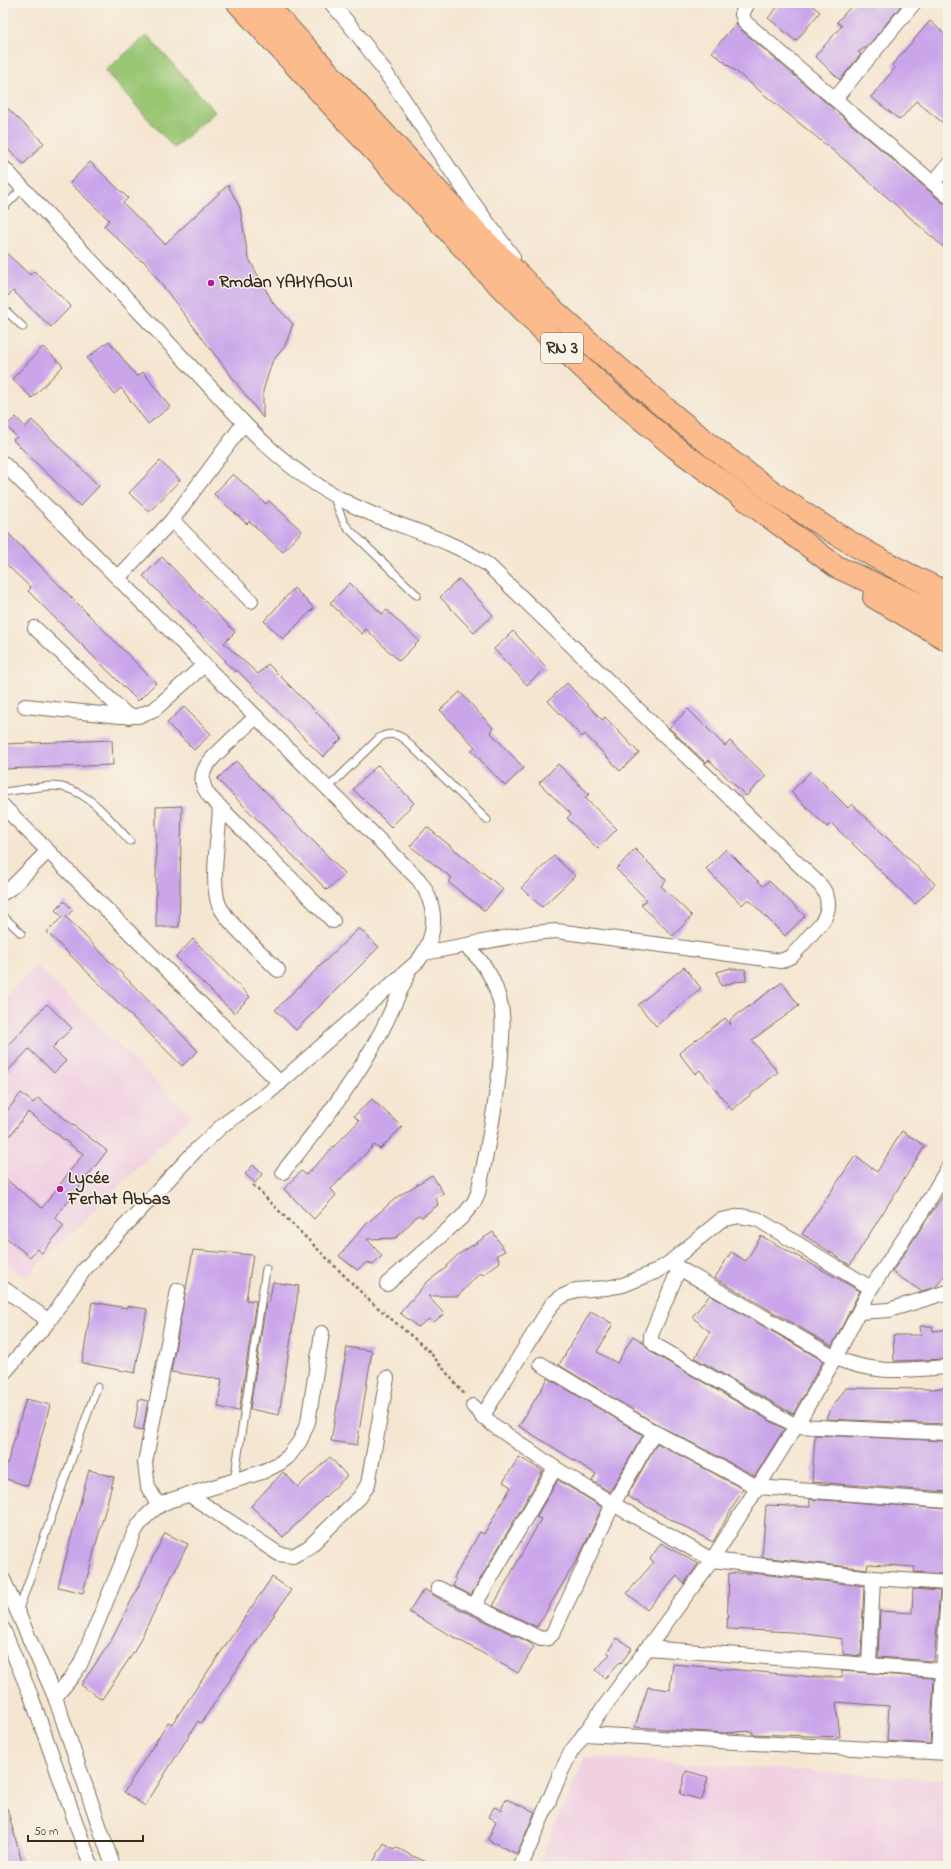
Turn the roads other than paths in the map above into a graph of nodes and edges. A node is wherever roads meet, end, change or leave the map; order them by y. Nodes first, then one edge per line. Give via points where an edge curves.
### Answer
1 (238, 3) edge
2 (265, 3) edge
3 (331, 3) edge
4 (748, 3) edge
5 (914, 3) edge
6 (835, 99) junction
7 (948, 165) edge
8 (3, 168) edge
9 (933, 183) junction
10 (23, 188) junction
11 (948, 196) edge
12 (3, 208) edge
13 (540, 295) junction
14 (3, 308) edge
15 (23, 327) dead end
16 (244, 423) junction
17 (3, 463) edge
18 (333, 496) junction
19 (172, 520) junction
20 (851, 544) junction
21 (838, 567) junction
22 (948, 576) edge
23 (118, 578) junction
24 (948, 593) edge
25 (417, 595) dead end
26 (251, 601) dead end
27 (948, 616) edge
28 (35, 628) dead end
29 (948, 640) edge
30 (204, 665) junction
31 (25, 706) dead end
32 (129, 717) junction
33 (256, 717) junction
34 (328, 789) junction
35 (3, 792) edge
36 (3, 806) edge
37 (220, 808) junction
38 (487, 820) dead end
39 (130, 841) dead end
40 (48, 851) junction
41 (3, 893) edge
42 (3, 916) edge
43 (333, 921) dead end
44 (21, 933) dead end
45 (464, 946) junction
46 (424, 953) junction
47 (411, 968) junction
48 (278, 970) dead end
49 (280, 1083) junction
50 (948, 1168) edge
51 (283, 1172) dead end
52 (674, 1266) junction
53 (266, 1269) dead end
54 (387, 1284) dead end
55 (3, 1288) edge
56 (870, 1288) junction
57 (178, 1290) dead end
58 (948, 1292) edge
59 (859, 1312) junction
60 (49, 1321) junction
61 (322, 1333) dead end
62 (835, 1358) junction
63 (541, 1364) dead end
64 (948, 1367) edge
65 (3, 1374) edge
66 (387, 1378) dead end
67 (97, 1388) dead end
68 (796, 1426) junction
69 (654, 1432) junction
70 (948, 1433) edge
71 (555, 1468) junction
72 (234, 1481) junction
73 (757, 1487) junction
74 (188, 1494) junction
75 (948, 1501) edge
76 (613, 1504) junction
77 (158, 1506) junction
78 (712, 1560) junction
79 (872, 1578) junction
80 (3, 1579) edge
81 (948, 1583) edge
82 (438, 1588) dead end
83 (948, 1592) edge
84 (948, 1599) edge
85 (474, 1606) junction
86 (18, 1614) junction
87 (3, 1630) edge
88 (647, 1648) junction
89 (869, 1665) junction
90 (945, 1670) edge
91 (55, 1697) junction
92 (584, 1734) junction
93 (943, 1752) edge
94 (91, 1866) edge
95 (113, 1866) edge
96 (521, 1866) edge

1 - 21 highway, RN 3 via 436,220 543,330 598,382 676,448
2 - 13 highway, RN 3 via 437,191
3 - 13 street via 380,64 447,165
4 - 6 street via 742,14 746,22
5 - 6 street
6 - 9 street
7 - 9 street
8 - 10 street
9 - 11 street
10 - 12 lane
10 - 16 street
13 - 20 highway, RN 3 via 689,429 761,484
14 - 15 lane
16 - 18 street via 298,474
16 - 19 street
17 - 23 street
18 - 25 lane via 350,530
18 - 45 street via 466,552 488,566 821,886 828,904 826,917 822,922 792,956 781,961 557,932 531,933
19 - 23 street
19 - 26 street
20 - 22 highway via 890,553
20 - 24 highway, RN 3
21 - 27 highway, RN 3
21 - 29 highway via 865,592
23 - 30 street
28 - 32 street
30 - 32 street via 155,709
30 - 33 street
31 - 32 street
33 - 34 street
33 - 37 street via 213,757 205,768 203,774 206,793
34 - 38 lane via 378,738 394,734 403,738
34 - 46 street via 424,888 432,906 434,921 432,935
35 - 39 lane via 52,786 73,790 91,801
36 - 40 street
37 - 43 street
37 - 48 street via 215,887 219,904 228,919
40 - 41 street
40 - 49 street
42 - 44 lane
45 - 46 street
45 - 54 street via 481,962 494,983 499,995 503,1020 497,1096 478,1193 472,1206 462,1217
46 - 47 street
47 - 49 street
47 - 51 street via 380,1032 360,1066
49 - 60 street via 224,1124 197,1149 84,1270
50 - 56 street
52 - 56 street via 721,1220 748,1217 757,1219
52 - 62 street
52 - 68 street via 651,1334 653,1343
52 - 71 street via 639,1280 606,1288 576,1290 561,1297 552,1304 478,1411
53 - 72 lane
55 - 60 street
56 - 59 street
57 - 77 street via 145,1463 148,1487
58 - 59 street via 889,1310
59 - 62 street
60 - 65 street
61 - 72 street via 308,1422 300,1441 280,1463
62 - 64 street via 854,1366 879,1371
62 - 68 street
63 - 69 street
66 - 74 street via 368,1484 360,1497 309,1547 293,1556 279,1554
67 - 86 lane
68 - 70 street
68 - 73 street
69 - 73 street
69 - 76 street
71 - 76 street
71 - 85 street
72 - 74 street
73 - 75 street
73 - 78 street
74 - 77 street
76 - 78 street
76 - 85 street via 553,1633 548,1638 541,1639
77 - 91 street via 145,1517 135,1531 86,1651 71,1678
78 - 79 street
78 - 88 street
79 - 81 street
79 - 89 street
80 - 86 street
82 - 85 street
83 - 84 street
84 - 90 street
86 - 91 street
87 - 94 street via 31,1696
88 - 89 street
88 - 92 street
89 - 90 street
90 - 93 street
91 - 95 street
92 - 93 street
92 - 96 street via 562,1770

